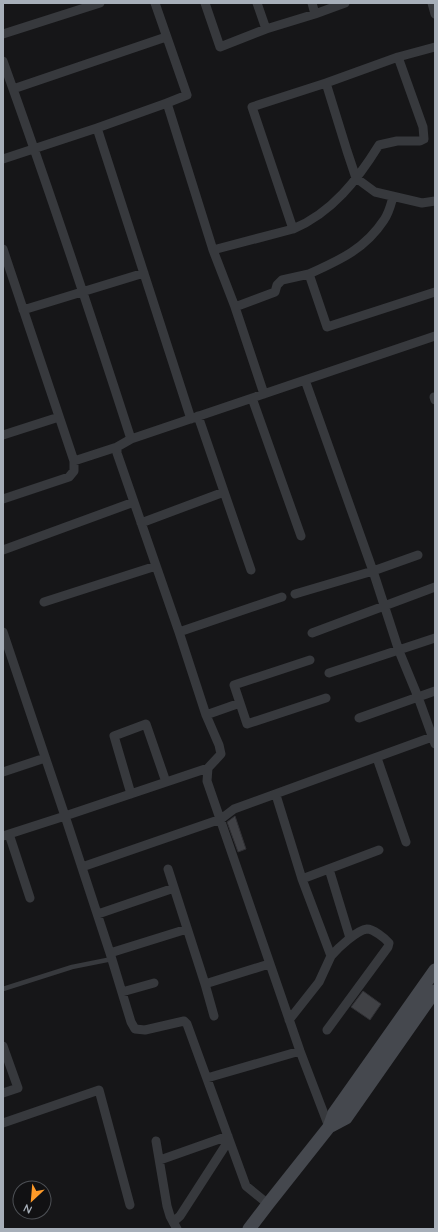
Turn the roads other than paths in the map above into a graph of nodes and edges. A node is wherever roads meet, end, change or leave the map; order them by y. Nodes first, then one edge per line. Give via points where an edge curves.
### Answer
1 (100, 3) edge
2 (155, 3) edge
3 (205, 3) edge
4 (257, 3) edge
5 (312, 3) edge
6 (345, 3) edge
7 (432, 3) edge
8 (315, 14) junction
9 (435, 14) edge
10 (266, 29) junction
11 (3, 34) edge
12 (166, 37) junction
13 (435, 47) edge
14 (398, 57) junction
15 (3, 60) edge
16 (326, 83) junction
17 (13, 89) junction
18 (167, 103) junction
19 (96, 128) junction
20 (35, 149) junction
21 (3, 159) edge
22 (356, 178) junction
23 (393, 196) junction
24 (435, 201) edge
25 (293, 229) junction
26 (3, 249) edge
27 (213, 250) junction
28 (144, 274) junction
29 (309, 274) junction
30 (84, 292) junction
31 (435, 292) edge
32 (235, 307) junction
33 (23, 310) junction
34 (435, 336) edge
35 (305, 380) junction
36 (264, 394) junction
37 (435, 397) edge
38 (252, 398) junction
39 (435, 400) edge
40 (59, 416) junction
41 (195, 418) junction
42 (3, 435) edge
43 (131, 439) junction
44 (117, 447) junction
45 (74, 461) junction
46 (224, 492) junction
47 (3, 499) edge
48 (134, 502) junction
49 (141, 523) junction
50 (301, 536) dead end
51 (3, 550) edge
52 (418, 555) dead end
53 (156, 566) junction
54 (251, 570) dead end
55 (373, 571) junction
56 (435, 587) edge
57 (294, 594) dead end
58 (282, 598) dead end
59 (44, 602) dead end
60 (384, 607) junction
61 (3, 632) edge
62 (179, 632) junction
63 (312, 633) dead end
64 (435, 638) edge
65 (399, 651) junction
66 (310, 660) dead end
67 (329, 673) dead end
68 (435, 691) edge
69 (418, 697) junction
70 (326, 698) dead end
71 (240, 703) junction
72 (206, 715) junction
73 (359, 718) dead end
74 (434, 741) edge
75 (45, 758) junction
76 (377, 758) junction
77 (208, 768) junction
78 (3, 772) edge
79 (166, 782) junction
80 (131, 794) junction
81 (276, 795) junction
82 (65, 816) junction
83 (221, 819) junction
84 (6, 835) edge
85 (406, 842) dead end
86 (379, 850) dead end
87 (82, 867) junction
88 (168, 869) dead end
89 (329, 869) junction
90 (302, 879) junction
91 (174, 888) junction
92 (30, 898) dead end
93 (98, 914) junction
94 (187, 929) junction
95 (350, 938) junction
96 (111, 956) junction
97 (331, 956) junction
98 (270, 964) junction
99 (435, 970) edge
100 (154, 983) dead end
101 (205, 984) junction
102 (3, 988) edge
103 (435, 991) edge
104 (122, 992) junction
105 (214, 1016) dead end
106 (289, 1020) junction
107 (327, 1030) dead end
108 (3, 1046) edge
109 (300, 1052) junction
110 (207, 1078) junction
111 (3, 1093) edge
112 (3, 1123) edge
113 (329, 1127) junction
114 (228, 1138) junction
115 (156, 1141) dead end
116 (160, 1160) junction
117 (268, 1204) junction
118 (130, 1205) dead end
119 (175, 1226) edge
120 (249, 1229) edge

1 - 11 street
2 - 12 street
3 - 10 street via 220,47
4 - 10 street
5 - 8 street
6 - 8 street
7 - 9 street
8 - 10 street
12 - 17 street
12 - 18 street via 187,95
13 - 14 street
14 - 16 street
14 - 22 street via 423,128 424,139 379,145
15 - 17 street
16 - 22 street
16 - 25 street via 252,106
17 - 20 street
18 - 19 street
18 - 27 street
19 - 20 street
19 - 28 street
20 - 21 street
20 - 30 street
22 - 23 street via 375,192
22 - 25 street via 325,211
23 - 24 street via 422,203
23 - 29 street via 385,219 363,246
25 - 27 street
26 - 33 street
27 - 32 street
28 - 30 street
28 - 41 street
29 - 31 street via 327,327
29 - 32 street via 282,280 275,292
30 - 33 street
30 - 43 street
32 - 36 street
33 - 40 street
34 - 35 street
35 - 36 street
35 - 55 street
36 - 38 street
37 - 39 street
38 - 41 street
38 - 50 street
40 - 42 street
40 - 45 street
41 - 43 street
41 - 46 street
43 - 44 street
44 - 45 street
44 - 48 street
45 - 47 street via 74,471 69,477
46 - 49 street
46 - 54 street
48 - 49 street
48 - 51 street
49 - 53 street
52 - 55 street
53 - 59 street
53 - 62 street
55 - 57 street
55 - 60 street
56 - 60 street
58 - 62 street
60 - 63 street
60 - 65 street
61 - 75 street
62 - 72 street
64 - 65 street
65 - 67 street
65 - 69 street
66 - 71 street via 234,685
68 - 69 street
69 - 73 street
69 - 74 street
70 - 71 street via 247,724
71 - 72 street
72 - 77 street via 221,754
74 - 76 street
75 - 78 street
75 - 82 street
76 - 81 street
76 - 85 street
77 - 79 street
77 - 83 street via 207,781
79 - 80 street
79 - 80 street via 146,724 114,736
80 - 82 street
81 - 83 street via 234,810
81 - 90 street
82 - 84 street
82 - 87 street
83 - 87 street
83 - 98 street
84 - 92 street
86 - 89 street
87 - 93 street
88 - 91 street
89 - 90 street
89 - 95 street
90 - 97 street
91 - 93 street
91 - 94 street
93 - 96 street
94 - 96 street
94 - 101 street
95 - 97 street
95 - 107 street via 368,929 389,943
96 - 102 lane
96 - 104 street
97 - 106 street via 319,982
98 - 101 street
98 - 106 street
99 - 113 street via 334,1113
100 - 104 street
101 - 105 street
103 - 113 street via 346,1118
104 - 110 street via 135,1029 145,1030 184,1021 187,1024
106 - 109 street
108 - 111 street via 18,1088
109 - 110 street
109 - 113 street
110 - 114 street
112 - 118 street via 99,1090
113 - 117 street
114 - 116 street
114 - 117 street via 246,1186
114 - 119 street
115 - 116 street
116 - 119 street via 167,1206
117 - 120 street

